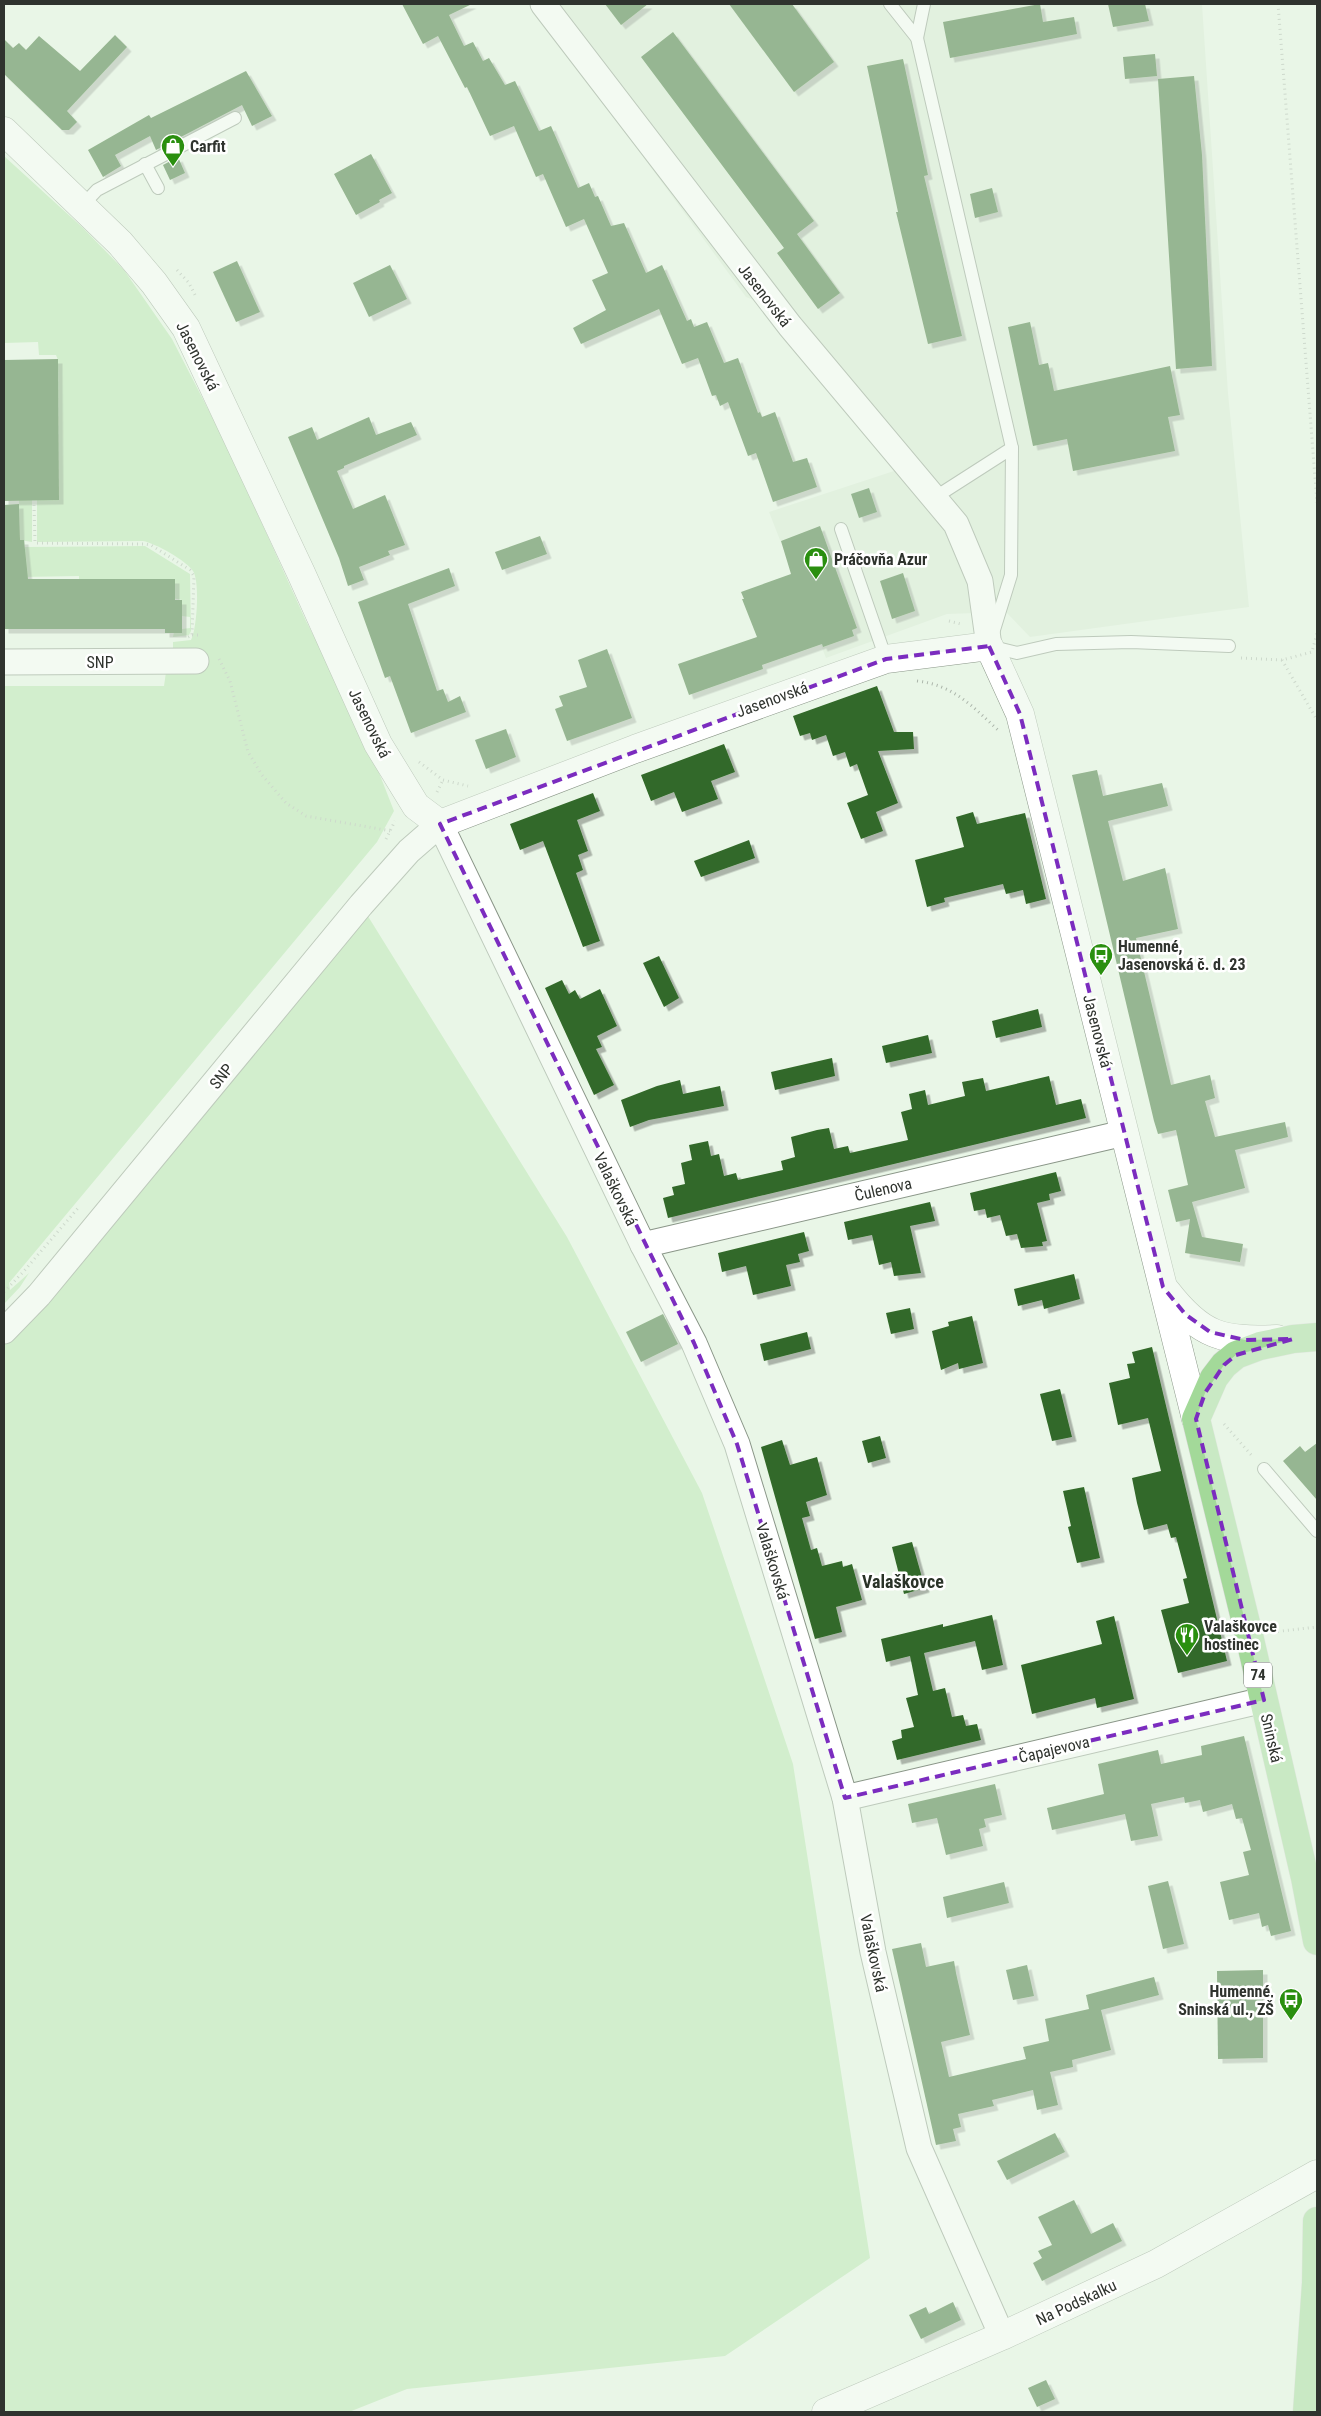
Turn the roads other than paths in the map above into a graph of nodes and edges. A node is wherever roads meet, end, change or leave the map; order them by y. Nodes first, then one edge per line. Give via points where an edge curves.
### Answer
1 (543, 4) edge
2 (890, 4) edge
3 (924, 4) edge
4 (917, 38) junction
5 (235, 118) dead end
6 (4, 131) edge
7 (145, 164) junction
8 (158, 188) dead end
9 (82, 206) junction
10 (1012, 448) junction
11 (934, 498) junction
12 (840, 529) dead end
13 (989, 646) junction
14 (1229, 646) dead end
15 (206, 653) road end
16 (886, 659) junction
17 (4, 662) edge
18 (440, 824) junction
19 (1124, 1133) junction
20 (643, 1245) junction
21 (1163, 1287) junction
22 (4, 1330) edge
23 (1305, 1338) edge
24 (1196, 1419) junction
25 (1264, 1469) road end
26 (1317, 1531) edge
27 (1264, 1700) junction
28 (845, 1798) junction
29 (1317, 1901) edge
30 (1317, 1937) edge
31 (1317, 2174) edge
32 (1317, 2221) edge
33 (1002, 2336) junction
34 (1314, 2371) edge
35 (826, 2412) edge
36 (1307, 2412) edge

1 - 11 street, Jasenovská via 790,326
2 - 4 lane
3 - 4 lane
4 - 10 lane
5 - 7 lane
6 - 9 street, Jasenovská
7 - 8 lane
7 - 9 lane via 97,190
9 - 18 street, Jasenovská via 120,243 186,328 378,744 416,806
10 - 11 lane
10 - 13 lane via 1011,575
11 - 13 street, Jasenovská via 956,524 980,581
12 - 16 lane
13 - 14 lane via 1017,653 1056,644 1131,642
13 - 16 street, Jasenovská
13 - 19 street, Jasenovská via 1020,714
15 - 17 street, SNP
16 - 18 street, Jasenovská via 635,749
18 - 20 street, Valaškovská
18 - 22 street, SNP via 409,851 361,905 39,1295
19 - 20 street, Čulenova
19 - 21 street, Jasenovská
20 - 28 street, Valaškovská via 694,1343 737,1444
21 - 23 street via 1185,1314 1210,1332 1244,1340
21 - 24 street, Jasenovská
23 - 24 main road via 1244,1352 1224,1364 1205,1393
24 - 27 main road, Sninská / 74
25 - 26 lane
27 - 28 street, Čapajevova
27 - 30 main road, Sninská / 74
28 - 33 street, Valaškovská via 873,1952 919,2148
29 - 30 lane
31 - 33 street, Na Podskalku via 1156,2264
32 - 34 main road
33 - 35 street, Na Podskalku
34 - 36 main road

